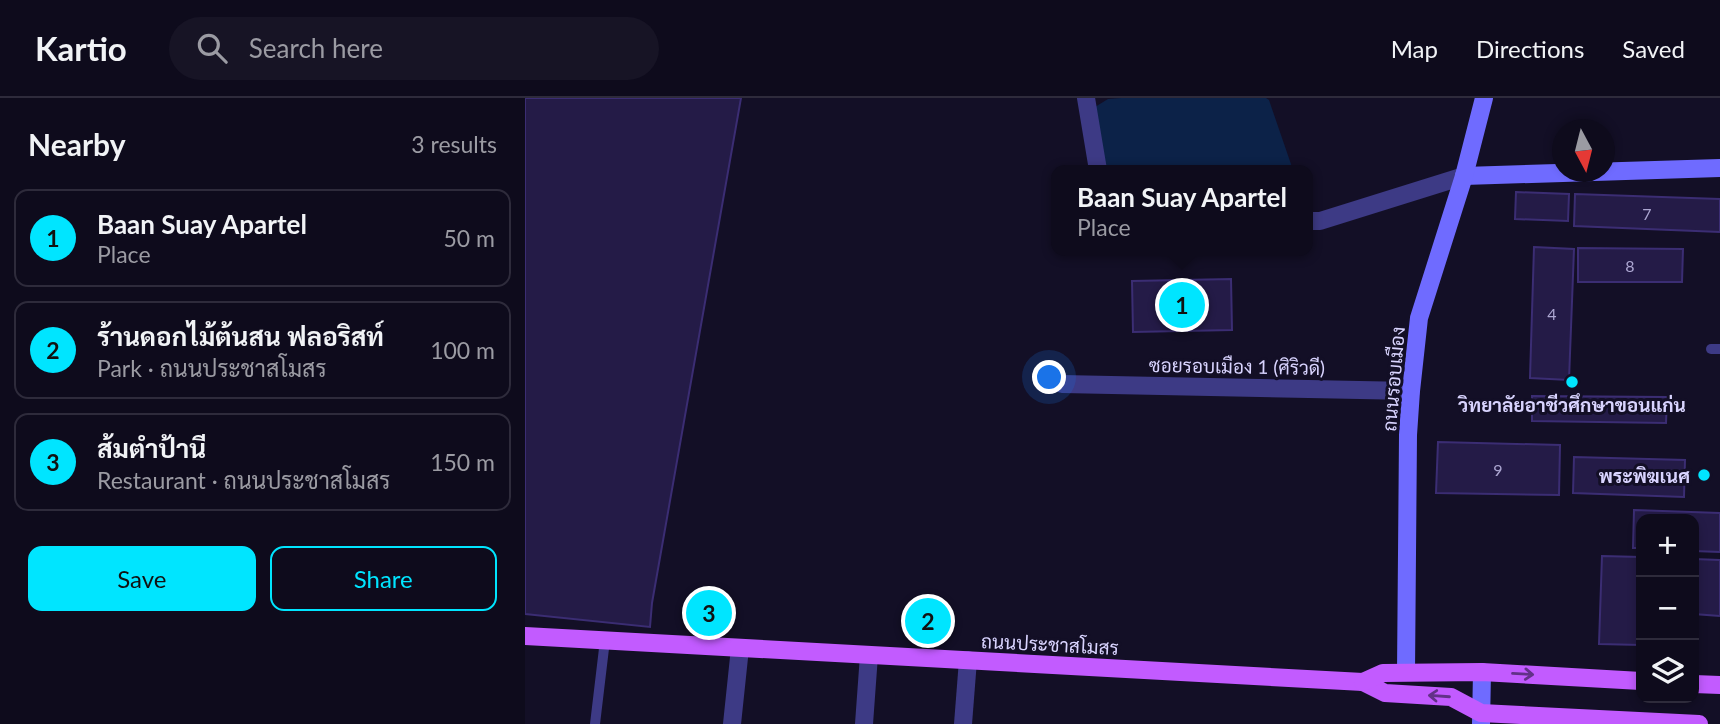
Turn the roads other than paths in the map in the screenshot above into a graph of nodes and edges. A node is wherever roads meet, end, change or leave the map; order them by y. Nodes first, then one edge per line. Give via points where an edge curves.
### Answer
1 (1086, 98) edge
2 (1484, 98) edge
3 (1097, 165) edge
4 (1720, 168) edge
5 (1464, 176) junction
6 (1313, 221) edge
7 (1062, 384) dead end
8 (1411, 391) junction
9 (525, 636) edge
10 (605, 640) junction
11 (740, 648) junction
12 (869, 655) junction
13 (968, 660) junction
14 (1482, 672) junction
15 (1406, 673) junction
16 (1636, 681) edge
17 (1363, 682) junction
18 (1699, 684) edge
19 (1720, 685) edge
20 (1481, 718) edge
21 (1605, 721) edge
22 (595, 724) edge
23 (732, 724) edge
24 (864, 724) edge
25 (963, 724) edge
26 (1699, 724) edge

1 - 3 street
2 - 5 street, ถนนรอบเมือง
4 - 5 street
5 - 6 street
5 - 8 street, ถนนรอบเมือง via 1419,318
7 - 8 street, ซอยรอบเมือง 1 (ศิริวดี)
8 - 15 street, ถนนรอบเมือง
9 - 10 main road, ถนนประชาสโมสร
10 - 11 main road, ถนนประชาสโมสร
10 - 22 lane
11 - 12 main road, ถนนประชาสโมสร
11 - 23 street
12 - 13 main road, ถนนประชาสโมสร
12 - 24 street
13 - 17 main road, ถนนประชาสโมสร
13 - 25 street
14 - 15 main road, ถนนประชาสโมสร
14 -> 16 main road, ถนนประชาสโมสร
14 - 20 street
15 - 17 main road, ถนนประชาสโมสร via 1383,673
20 -> 17 main road, ถนนประชาสโมสร via 1451,697 1385,693
18 - 19 main road
20 - 21 main road, ถนนประชาสโมสร
21 - 26 main road, ถนนประชาสโมสร

